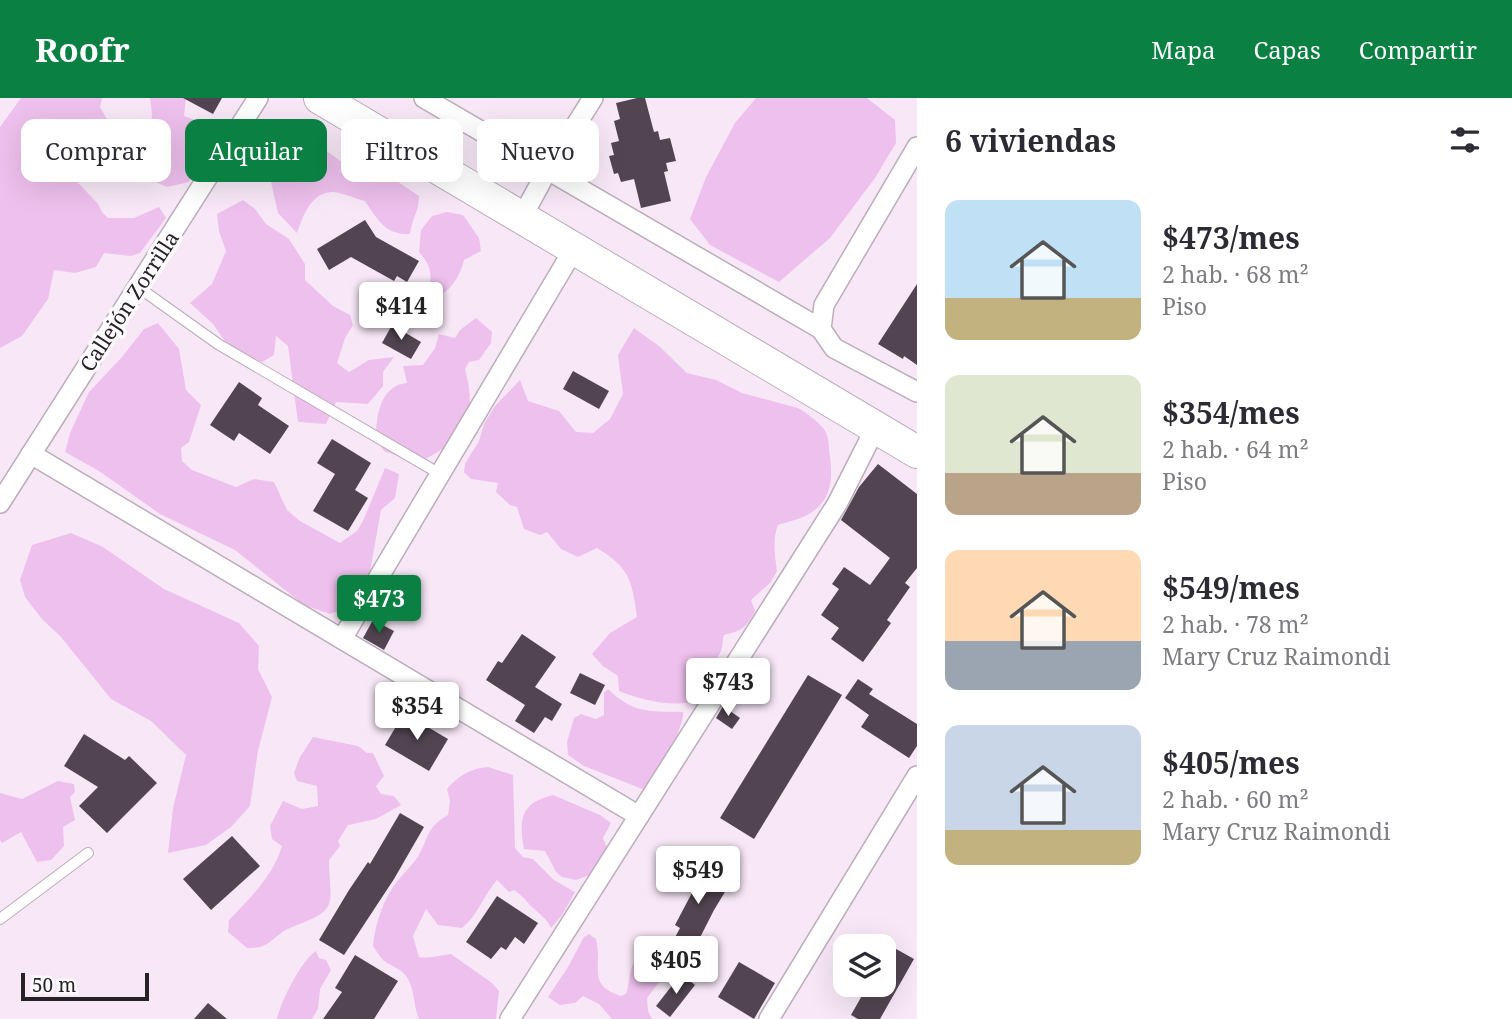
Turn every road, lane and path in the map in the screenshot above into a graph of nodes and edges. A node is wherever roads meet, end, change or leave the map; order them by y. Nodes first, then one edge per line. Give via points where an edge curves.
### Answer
1 (258, 98) edge
2 (320, 98) edge
3 (424, 98) edge
4 (593, 98) edge
5 (580, 119) edge
6 (477, 129) edge
7 (917, 147) edge
8 (541, 182) edge
9 (566, 182) edge
10 (522, 217) junction
11 (574, 249) junction
12 (138, 287) junction
13 (821, 329) junction
14 (917, 392) edge
15 (876, 427) junction
16 (917, 452) edge
17 (31, 454) junction
18 (440, 474) junction
19 (0, 503) edge
20 (342, 639) junction
21 (917, 776) edge
22 (639, 816) junction
23 (88, 853) dead end
24 (0, 919) edge
25 (510, 1019) edge
26 (769, 1019) edge

1 - 12 street, Callejón Zorrilla
2 - 10 main road
3 - 6 street
4 - 5 street
7 - 13 street via 824,305
8 - 10 street
9 - 13 street
10 - 11 main road
11 - 15 main road
11 - 18 street
12 - 17 street, Callejón Zorrilla
12 - 18 lane via 218,344
13 - 14 street via 834,348
15 - 16 main road
15 - 22 street via 837,504
17 - 19 street, Callejón Zorrilla
17 - 20 street
18 - 20 street
20 - 22 street
21 - 26 street
22 - 25 street
23 - 24 lane

